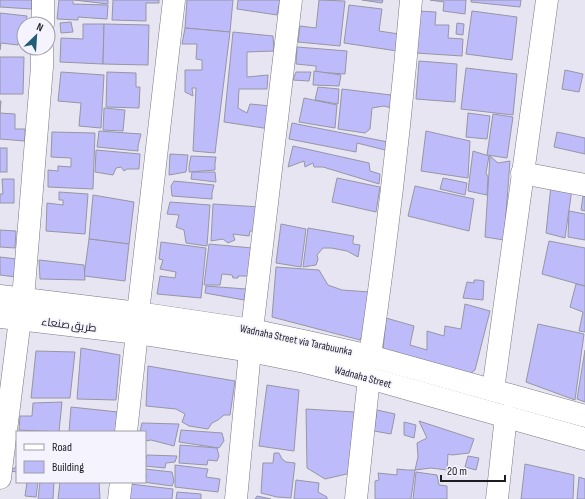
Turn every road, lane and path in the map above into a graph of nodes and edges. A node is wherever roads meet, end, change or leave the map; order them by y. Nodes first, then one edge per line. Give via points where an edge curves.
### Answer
1 (43, 0) edge
2 (174, 0) edge
3 (291, 0) edge
4 (411, 0) edge
5 (547, 0) edge
6 (43, 16) edge
7 (42, 56) edge
8 (522, 173) junction
9 (585, 185) edge
10 (0, 296) edge
11 (14, 312) edge
12 (138, 323) junction
13 (251, 341) junction
14 (370, 356) junction
15 (369, 378) junction
16 (492, 390) junction
17 (506, 416) junction
18 (585, 416) edge
19 (126, 431) edge
20 (585, 438) edge
21 (0, 478) edge
22 (121, 483) edge
23 (119, 499) edge
24 (236, 499) edge
25 (356, 499) edge
26 (497, 499) edge

1 - 6 street
2 - 12 street
3 - 13 street
4 - 14 street via 403,94
5 - 8 street
7 - 11 street
8 - 9 street
8 - 16 street
10 - 11 street
11 - 12 street, طريق صنعاء
11 - 21 street
12 - 13 street, Wadnaha Street
12 - 19 street
13 - 14 street, Wadnaha Street via Tarabuunka via 308,342
13 - 15 street, Wadnaha Street via 305,362
13 - 24 street
14 - 16 street, Wadnaha Street via Tarabuunka
15 - 17 street, Wadnaha Street
15 - 25 street
16 - 18 street, Wadnaha Street via Tarabuunka
17 - 20 street, Wadnaha Street
17 - 26 street
22 - 23 street

